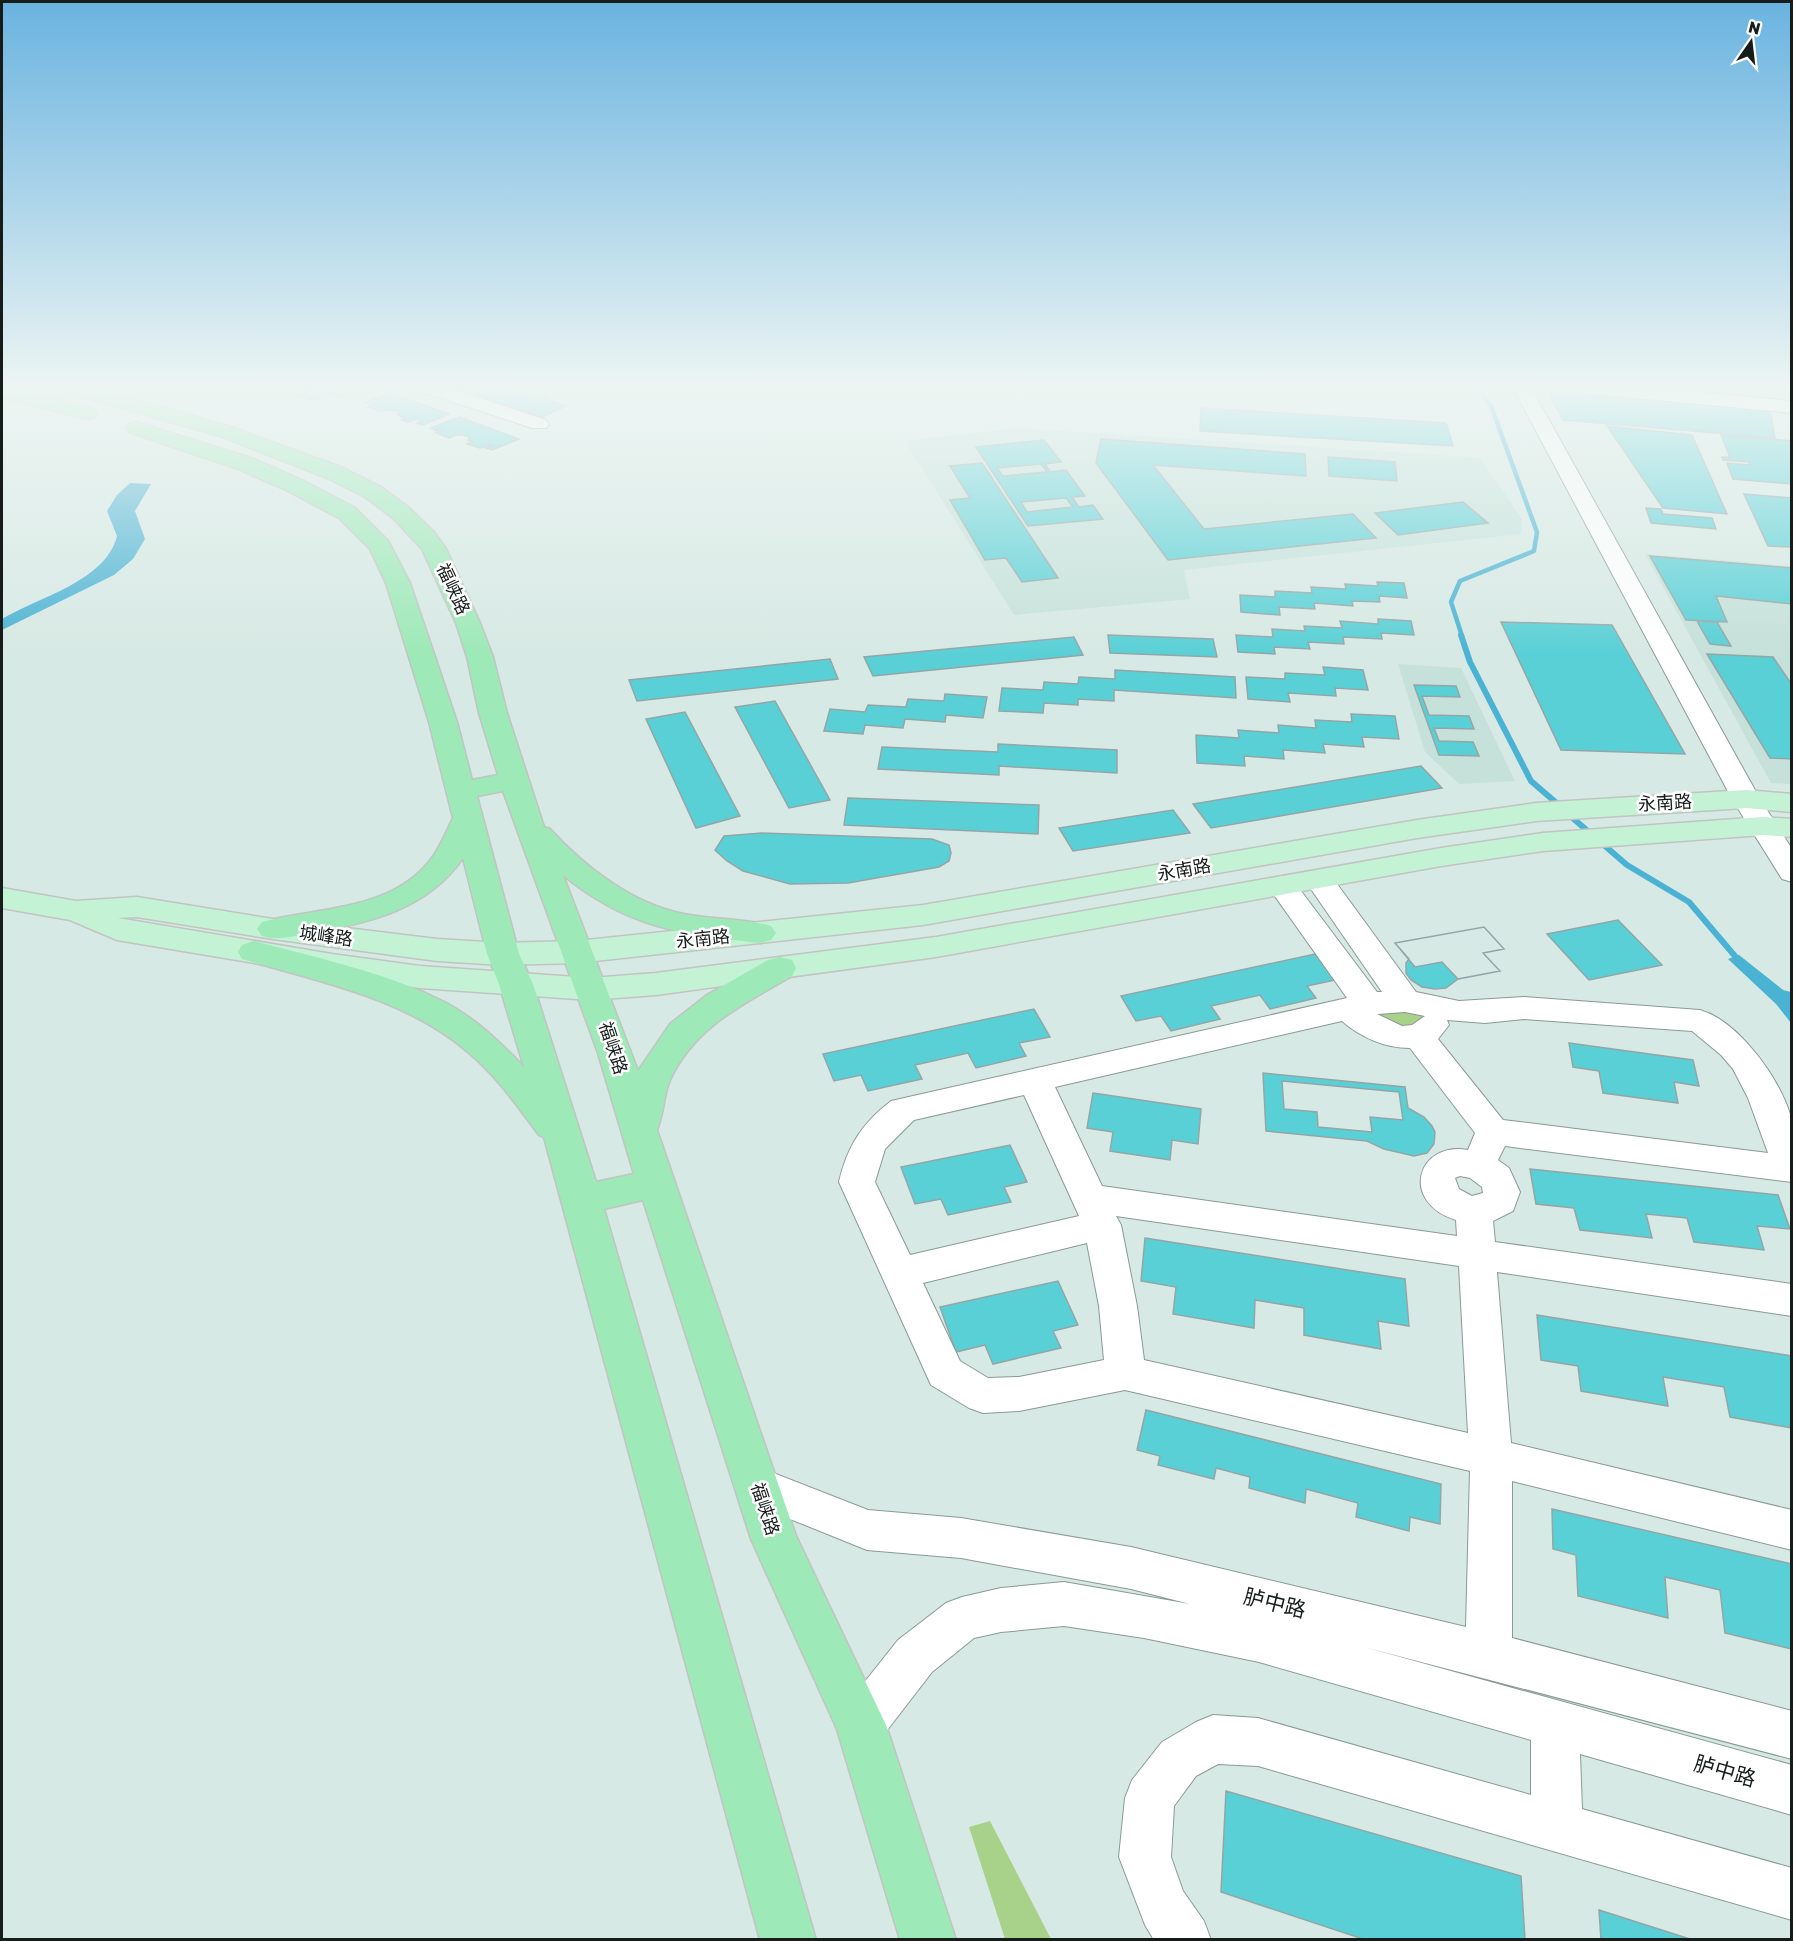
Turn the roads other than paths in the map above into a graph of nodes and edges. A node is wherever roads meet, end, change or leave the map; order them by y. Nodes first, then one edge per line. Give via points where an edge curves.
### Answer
1 (269, 475) edge
2 (336, 475) edge
3 (1569, 475) edge
4 (514, 780) junction
5 (1746, 799) junction
6 (1791, 802) edge
7 (464, 804) junction
8 (526, 820) junction
9 (1777, 827) edge
10 (1791, 873) edge
11 (1319, 879) junction
12 (1282, 885) junction
13 (2, 898) edge
14 (760, 933) junction
15 (263, 940) junction
16 (780, 968) junction
17 (510, 969) junction
18 (584, 970) junction
19 (1358, 1006) junction
20 (1420, 1015) junction
21 (1034, 1080) junction
22 (639, 1132) junction
23 (1493, 1132) junction
24 (564, 1142) junction
25 (1791, 1168) edge
26 (657, 1183) junction
27 (582, 1200) junction
28 (1096, 1211) junction
29 (1476, 1254) junction
30 (899, 1273) junction
31 (1791, 1300) edge
32 (1125, 1373) junction
33 (1491, 1457) junction
34 (758, 1486) junction
35 (1791, 1530) edge
36 (1489, 1655) junction
37 (1554, 1723) junction
38 (861, 1725) junction
39 (1791, 1735) edge
40 (1791, 1790) edge
41 (1557, 1827) junction
42 (1791, 1894) edge
43 (788, 1940) edge
44 (928, 1940) edge
45 (1185, 1940) edge

1 - 7 highway via 347,513 380,546 398,583
2 - 4 highway, 福峡路 via 373,492 414,524 434,549 480,657
3 - 5 street
4 - 7 highway
4 - 8 highway, 福峡路
5 - 6 main road, 永南路
5 - 9 street
5 - 14 main road, 永南路 via 1536,812 923,915
7 - 15 highway via 457,842 440,869 416,889 358,914
7 - 17 highway
8 - 14 highway via 557,856 587,880 643,911 681,924
8 - 18 highway, 福峡路
9 - 10 street
9 - 11 main road via 1573,838
11 - 12 main road
11 - 20 street
12 - 16 main road via 936,947
12 - 19 street
13 - 15 main road, 城峰路 via 76,911 117,930
14 - 18 main road, 永南路
15 - 17 main road, 城峰路 via 341,952 420,977
15 - 24 highway via 427,1007 481,1044 522,1087
16 - 18 main road via 656,984
16 - 22 highway via 719,1003 682,1032 648,1089
17 - 18 main road, 城峰路
17 - 24 highway
18 - 22 highway, 福峡路
19 - 20 street
19 - 21 street
20 - 23 street
20 - 25 street via 1524,1008 1700,1021 1747,1063 1765,1098
21 - 28 street
21 - 30 street via 903,1110 877,1130 862,1155 857,1182
22 - 26 highway, 福峡路
23 - 25 street
23 - 29 street via 1478,1166 1497,1178 1503,1194 1494,1207 1474,1211
24 - 27 highway
26 - 27 highway
26 - 34 highway, 福峡路
27 - 43 highway
28 - 29 street
28 - 30 street
28 - 32 street via 1118,1306
29 - 31 street
29 - 33 street
30 - 32 street via 945,1373 983,1396 1019,1394
32 - 33 street
33 - 35 street
33 - 36 street
34 - 36 street, 胪中路 via 867,1530 961,1538 1131,1568
34 - 38 highway, 福峡路 via 774,1539
36 - 39 street, 胪中路
37 - 38 street, 胪中路 via 1259,1640 1064,1604 1001,1610 962,1619 915,1656
37 - 40 street, 胪中路
37 - 41 street
38 - 44 highway, 福峡路
41 - 42 street
41 - 45 street via 1258,1742 1213,1739 1179,1759 1150,1798 1145,1857 1162,1907

